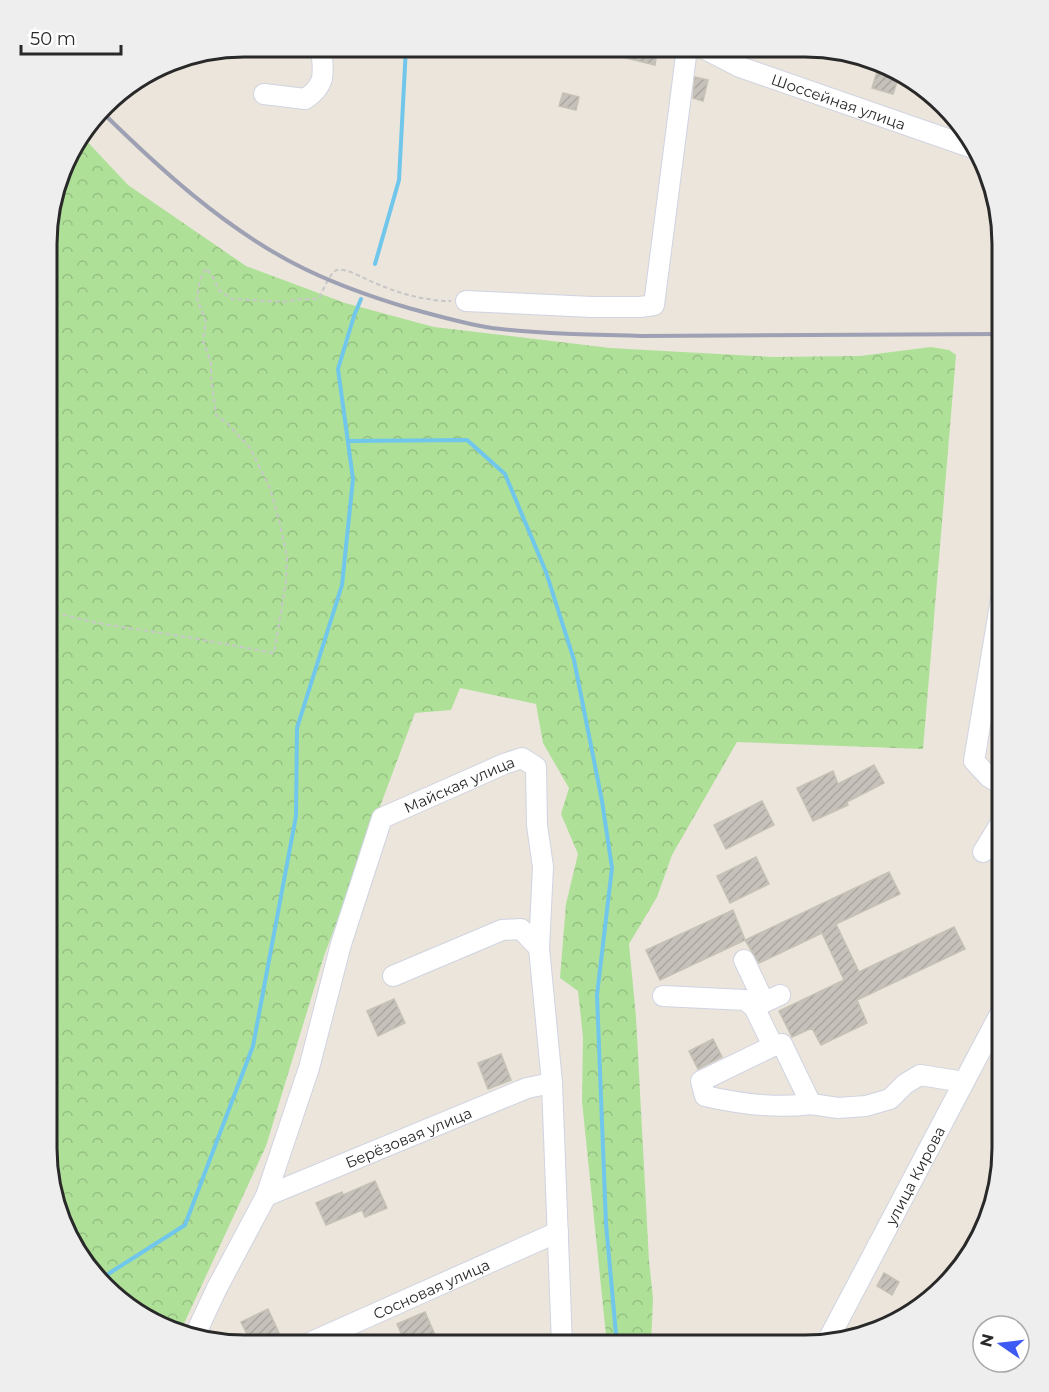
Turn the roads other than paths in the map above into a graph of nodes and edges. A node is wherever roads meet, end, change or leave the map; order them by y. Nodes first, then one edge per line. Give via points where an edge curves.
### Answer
1 (322, 57) edge
2 (686, 57) edge
3 (721, 57) edge
4 (264, 94) dead end
5 (963, 145) edge
6 (466, 301) road end
7 (992, 653) edge
8 (992, 779) edge
9 (992, 837) edge
10 (983, 852) dead end
11 (539, 948) junction
12 (744, 960) dead end
13 (393, 976) dead end
14 (663, 996) dead end
15 (766, 1002) junction
16 (992, 1029) edge
17 (773, 1046) junction
18 (964, 1082) junction
19 (552, 1083) junction
20 (812, 1104) junction
21 (266, 1196) junction
22 (558, 1232) junction
23 (198, 1329) edge
24 (832, 1333) edge
25 (327, 1335) edge
26 (562, 1335) edge

1 - 4 street via 323,78 316,92 305,99
2 - 6 street via 654,305 592,307
3 - 5 street, Шоссейная улица
7 - 8 street via 974,761
9 - 10 street
11 - 13 street via 521,929 502,930
11 - 19 street
11 - 21 street, Майская улица via 543,867 537,825 536,767 522,758 382,818 341,944 309,1068
12 - 15 street
14 - 15 street
15 - 17 street
16 - 18 street, улица Кирова
17 - 20 street via 782,1044
17 - 20 street via 701,1081 705,1096 773,1107
18 - 20 street via 920,1075 890,1099 866,1106 838,1108
18 - 24 street, улица Кирова
19 - 21 street, Берёзовая улица via 527,1088
19 - 22 street
21 - 23 street
22 - 25 street, Сосновая улица
22 - 26 street

